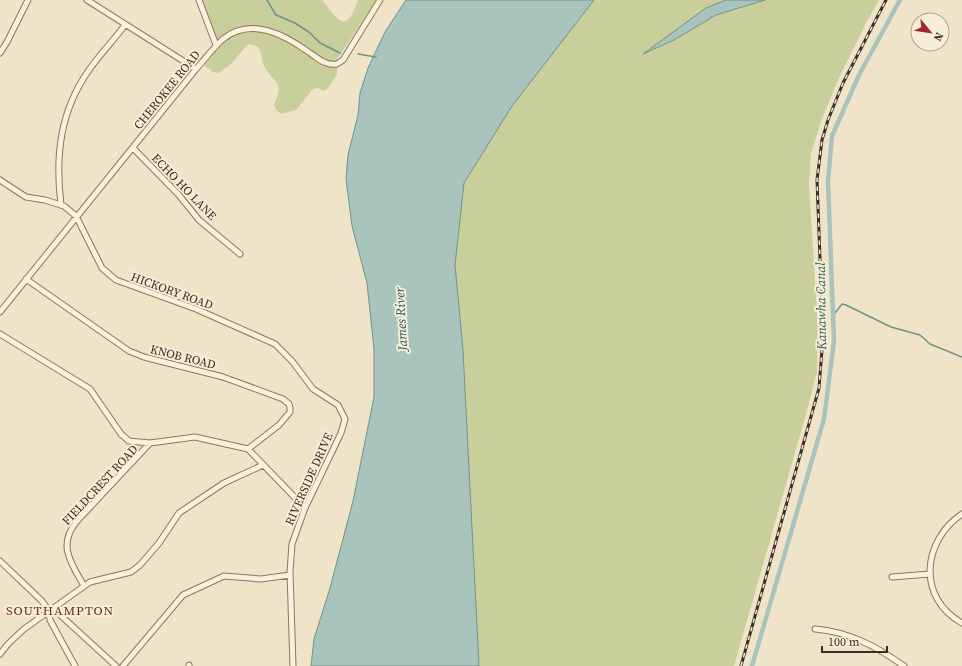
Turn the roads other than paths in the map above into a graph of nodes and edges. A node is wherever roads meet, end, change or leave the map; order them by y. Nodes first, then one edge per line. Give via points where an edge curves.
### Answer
1 (28, 0) edge
2 (87, 0) edge
3 (199, 0) edge
4 (380, 0) edge
5 (125, 24) junction
6 (216, 46) junction
7 (0, 53) edge
8 (196, 69) junction
9 (133, 148) junction
10 (0, 180) edge
11 (61, 205) junction
12 (76, 216) junction
13 (240, 254) dead end
14 (26, 279) junction
15 (0, 312) edge
16 (0, 334) edge
17 (344, 419) joint
18 (150, 443) junction
19 (248, 449) junction
20 (263, 465) junction
21 (305, 508) junction
22 (962, 514) edge
23 (0, 562) edge
24 (930, 574) junction
25 (290, 575) junction
26 (892, 577) dead end
27 (84, 586) junction
28 (50, 611) junction
29 (962, 623) edge
30 (814, 629) dead end
31 (0, 654) edge
32 (75, 666) edge
33 (116, 666) edge
34 (123, 666) edge
35 (293, 666) edge
36 (904, 666) edge

1 - 7 street
2 - 5 street
3 - 6 street
4 - 6 street, CHEROKEE ROAD via 343,60 337,64 326,63 287,38 264,30 238,32
5 - 8 street
5 - 11 street via 88,72 69,107 63,124 59,174
6 - 8 street, CHEROKEE ROAD
8 - 9 street, CHEROKEE ROAD
9 - 12 street, CHEROKEE ROAD
9 - 13 street, ECHO HO LANE via 178,194 199,220
10 - 11 street, HICKORY ROAD via 26,197
11 - 12 street, HICKORY ROAD
12 - 14 street, CHEROKEE ROAD
12 - 17 street, HICKORY ROAD via 102,268 116,280 196,309 275,344 292,361 313,389 338,405
14 - 15 street, CHEROKEE ROAD
14 - 19 street, KNOB ROAD via 128,351 222,377 283,399 290,404 290,412 286,417
16 - 18 street via 90,389 121,434 129,441
17 - 21 street, RIVERSIDE DRIVE via 341,433
18 - 19 street via 195,437
18 - 27 street, FIELDCREST ROAD via 77,521 67,536 69,555
19 - 20 street
20 - 21 street
20 - 27 street via 224,483 180,513 159,543 131,572 103,578
21 - 25 street, RIVERSIDE DRIVE via 292,544
22 - 24 street via 951,523 936,543
23 - 28 street
24 - 26 street
24 - 29 street via 939,602 948,613
25 - 34 street via 262,579 224,576 183,595
25 - 35 street, RIVERSIDE DRIVE
27 - 28 street
28 - 31 street via 24,629
28 - 32 street via 50,620
28 - 33 street via 58,613
30 - 36 street via 859,639

